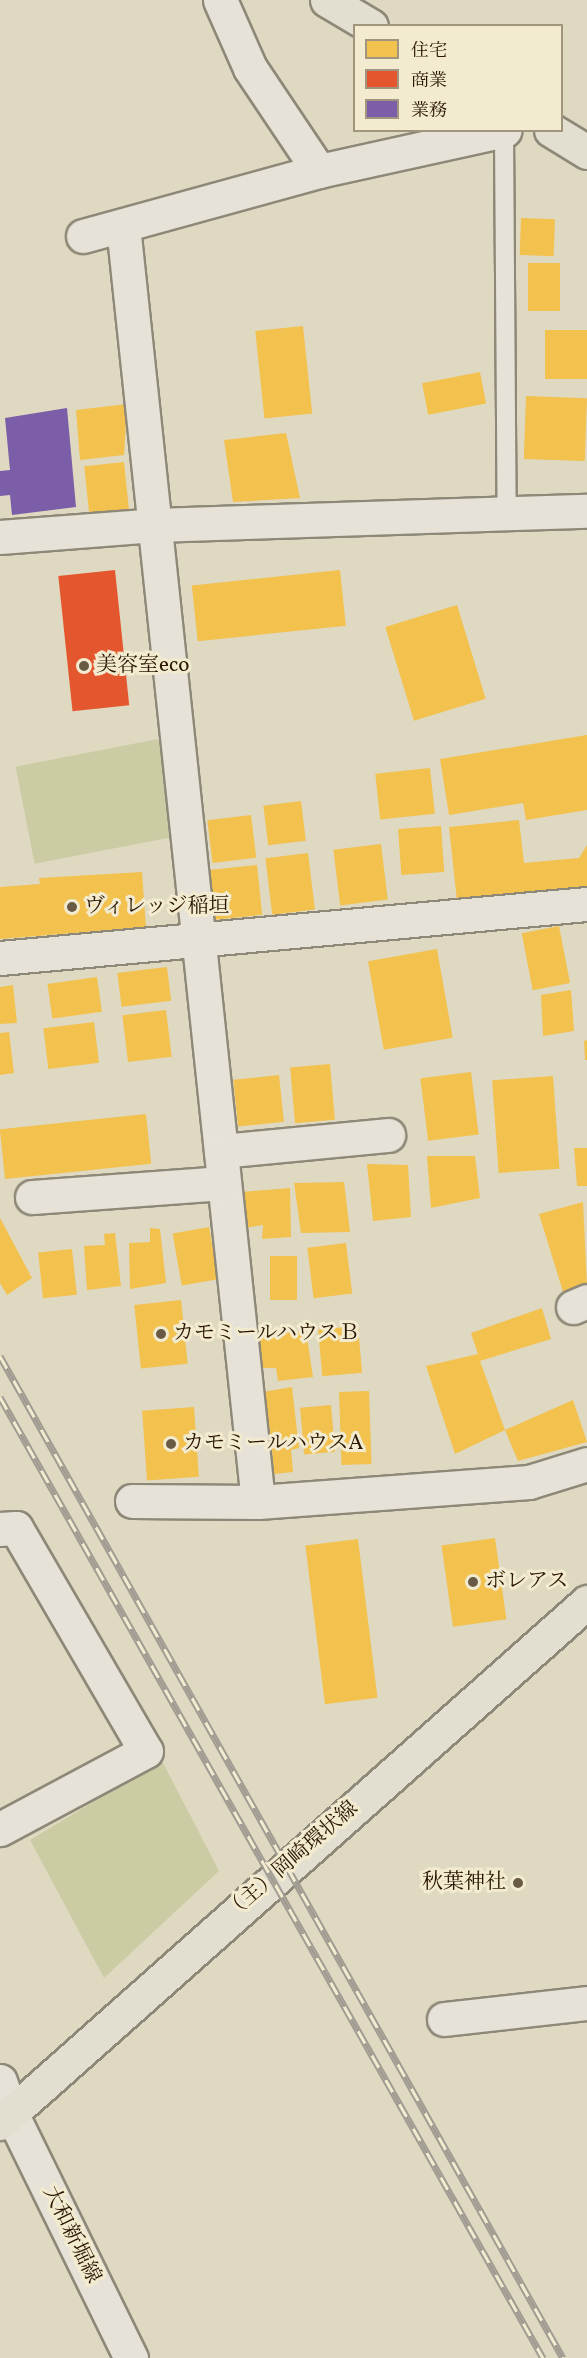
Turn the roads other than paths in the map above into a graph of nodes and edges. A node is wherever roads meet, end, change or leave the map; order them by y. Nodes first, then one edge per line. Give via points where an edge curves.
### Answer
1 (220, 0) edge
2 (327, 0) edge
3 (368, 24) edge
4 (500, 132) edge
5 (505, 132) edge
6 (554, 132) edge
7 (587, 152) edge
8 (319, 171) junction
9 (123, 226) junction
10 (83, 236) dead end
11 (587, 511) edge
12 (507, 514) junction
13 (155, 525) junction
14 (0, 537) edge
15 (587, 904) edge
16 (197, 942) junction
17 (0, 958) edge
18 (388, 1135) dead end
19 (221, 1151) junction
20 (223, 1183) junction
21 (32, 1197) dead end
22 (587, 1464) edge
23 (132, 1501) dead end
24 (258, 1502) junction
25 (0, 1529) edge
26 (587, 1602) edge
27 (0, 1829) edge
28 (587, 2003) edge
29 (444, 2019) dead end
30 (0, 2081) edge
31 (6, 2118) edge
32 (131, 2358) edge

1 - 8 street via 250,68
2 - 3 main road
4 - 8 street
5 - 12 lane
6 - 7 main road
8 - 9 street
9 - 10 street
9 - 13 street
11 - 12 street
12 - 13 street
13 - 14 street
13 - 16 street
15 - 16 street
16 - 17 street
16 - 19 street
18 - 19 street
19 - 20 street
20 - 21 street
20 - 24 street
22 - 24 street via 529,1482
23 - 24 street
25 - 27 street via 16,1528 146,1751
26 - 31 main road, （主）岡崎環状線
28 - 29 street
30 - 31 street, 大和新堀線
31 - 32 street, 大和新堀線

